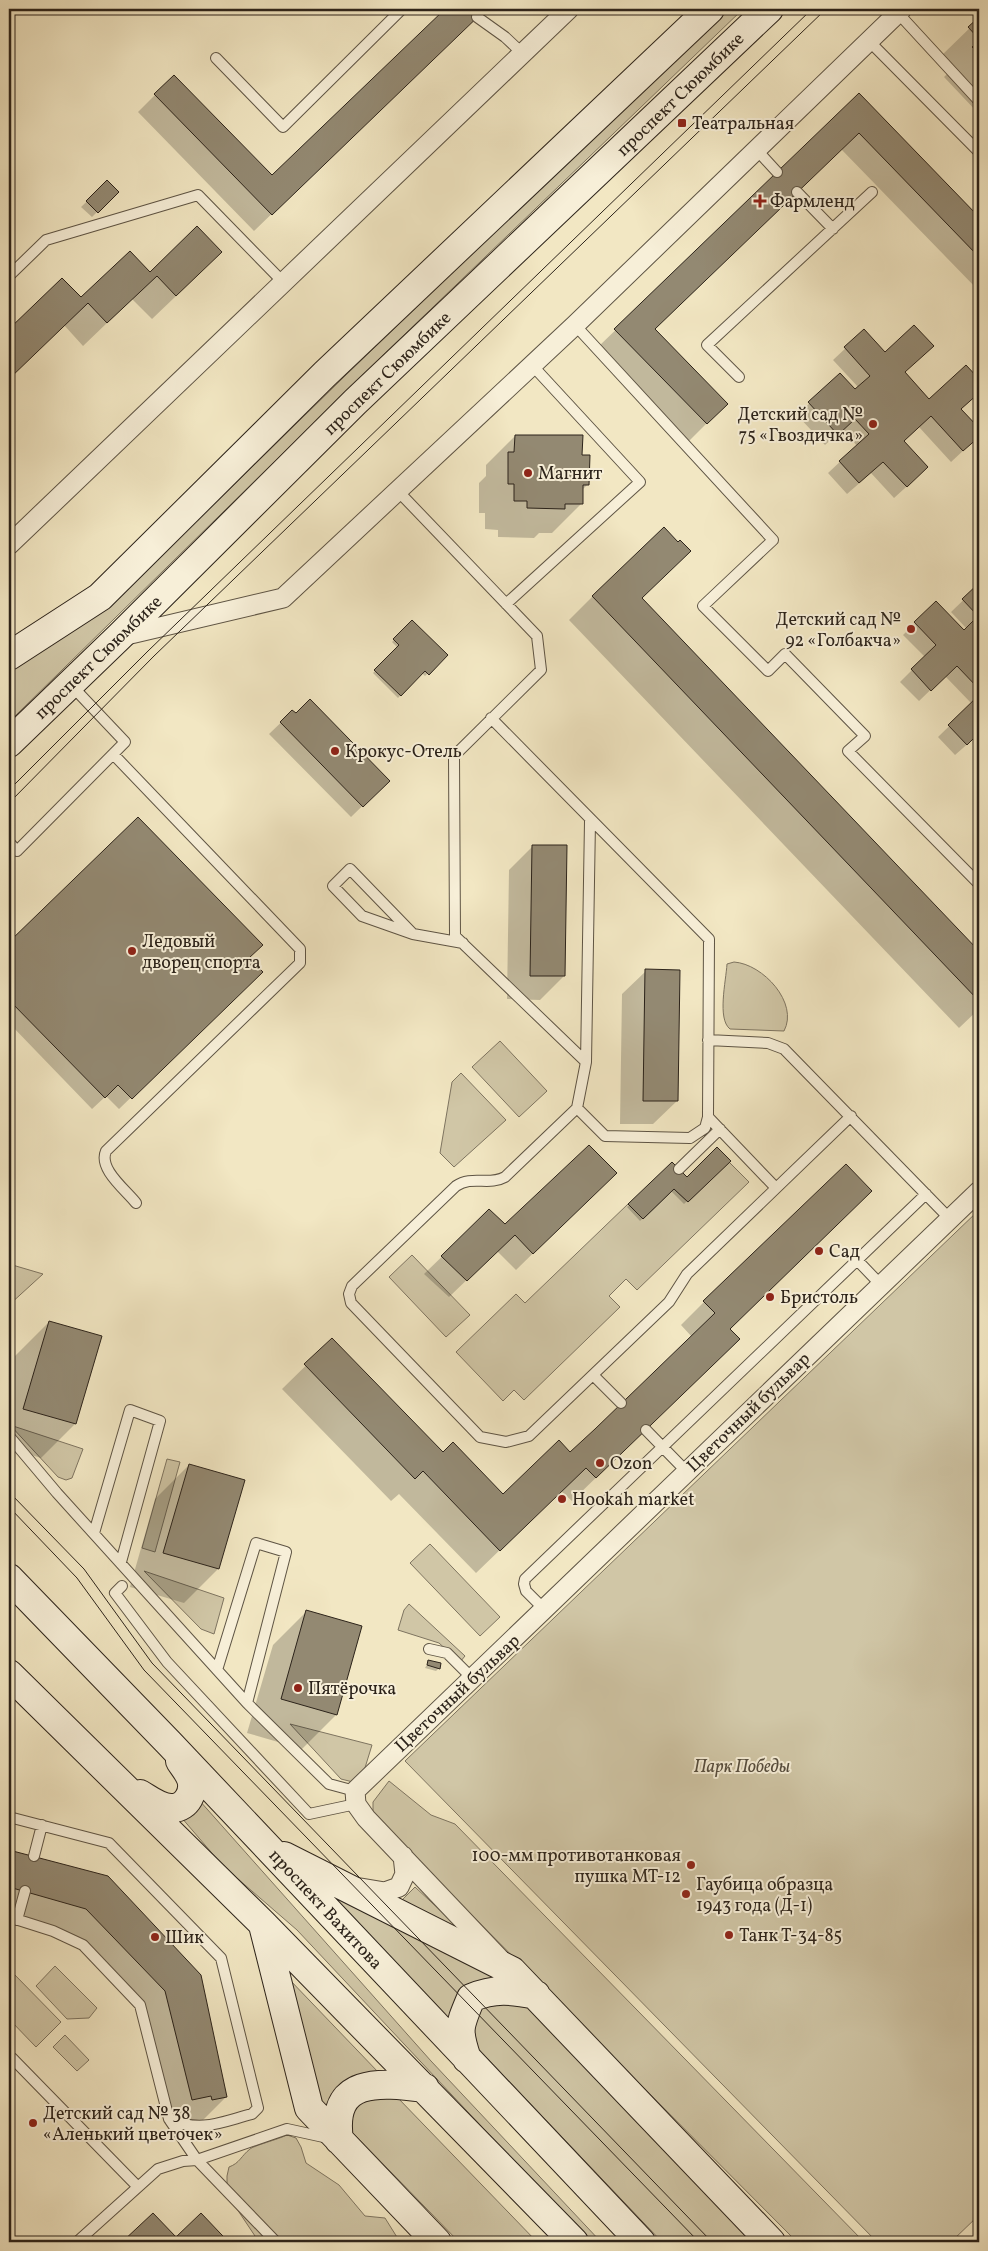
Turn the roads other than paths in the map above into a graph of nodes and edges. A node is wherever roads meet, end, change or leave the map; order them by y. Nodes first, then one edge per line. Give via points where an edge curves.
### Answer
1 (402, 9) edge
2 (569, 9) edge
3 (710, 9) edge
4 (769, 9) edge
5 (900, 11) edge
6 (477, 17) dead end
7 (869, 41) junction
8 (522, 54) junction
9 (216, 58) dead end
10 (979, 101) edge
11 (756, 149) junction
12 (979, 152) edge
13 (777, 172) dead end
14 (797, 192) dead end
15 (872, 192) dead end
16 (833, 229) junction
17 (9, 276) edge
18 (283, 282) junction
19 (574, 325) junction
20 (532, 365) junction
21 (738, 377) dead end
22 (397, 490) junction
23 (9, 545) edge
24 (506, 604) junction
25 (120, 636) junction
26 (9, 656) edge
27 (70, 684) junction
28 (491, 718) junction
29 (9, 743) edge
30 (113, 754) junction
31 (590, 821) junction
32 (9, 842) edge
33 (979, 884) edge
34 (413, 934) junction
35 (463, 943) junction
36 (708, 1040) junction
37 (586, 1062) junction
38 (577, 1108) junction
39 (851, 1116) junction
40 (708, 1117) junction
41 (720, 1129) junction
42 (679, 1169) dead end
43 (776, 1188) junction
44 (979, 1191) edge
45 (926, 1194) junction
46 (136, 1203) dead end
47 (950, 1219) junction
48 (857, 1260) junction
49 (881, 1285) junction
50 (593, 1375) junction
51 (621, 1403) dead end
52 (646, 1430) dead end
53 (9, 1436) edge
54 (663, 1447) junction
55 (686, 1471) junction
56 (94, 1533) junction
57 (122, 1562) junction
58 (9, 1578) edge
59 (122, 1586) dead end
60 (545, 1610) junction
61 (429, 1648) dead end
62 (217, 1670) junction
63 (472, 1678) junction
64 (11, 1681) edge
65 (247, 1703) junction
66 (169, 1743) junction
67 (119, 1782) junction
68 (356, 1798) junction
69 (9, 1817) edge
70 (42, 1826) junction
71 (267, 1847) junction
72 (34, 1856) dead end
73 (403, 1856) junction
74 (342, 1886) junction
75 (25, 1891) dead end
76 (13, 1918) edge
77 (262, 1923) junction
78 (512, 1971) junction
79 (536, 1995) junction
80 (12, 2058) dead end
81 (468, 2059) junction
82 (425, 2088) junction
83 (169, 2119) junction
84 (339, 2140) junction
85 (197, 2160) junction
86 (138, 2187) junction
87 (77, 2242) edge
88 (276, 2242) edge
89 (437, 2242) edge
90 (574, 2242) edge
91 (641, 2242) edge
92 (771, 2242) edge

1 - 9 lane via 284,127
2 - 8 street
3 - 26 main road via 325,374 100,597
4 - 25 main road, проспект Сююмбике via 355,402
5 - 7 street
5 - 10 lane
6 - 8 lane
7 - 11 street
7 - 12 lane
8 - 18 street
11 - 13 lane
11 - 19 street
14 - 16 lane
15 - 16 lane
16 - 21 lane via 707,345
17 - 18 lane via 46,240 198,195
18 - 23 street
19 - 20 street
19 - 33 lane via 773,540 703,606 768,671 785,654 865,736 848,751
20 - 22 street
20 - 24 lane via 640,482
22 - 24 lane
22 - 25 street via 283,598
24 - 28 lane via 537,636 541,670
25 - 27 main road, проспект Сююмбике
27 - 29 main road, проспект Сююмбике
27 - 30 lane via 125,742
28 - 31 lane
28 - 35 lane via 454,756 455,936
30 - 32 lane via 17,851
30 - 46 lane via 302,954 300,963 106,1151 105,1166
31 - 36 lane via 709,939
31 - 37 lane
34 - 34 lane via 350,869 333,886 362,916
34 - 35 lane
35 - 37 lane
36 - 39 lane via 768,1043 784,1049
36 - 40 lane
37 - 38 lane
38 - 40 lane via 605,1136 690,1138 705,1128
38 - 50 lane via 505,1177 492,1181 468,1180 456,1186 352,1286 349,1298 480,1437 506,1442 529,1436
39 - 43 lane
39 - 45 lane
40 - 41 lane
41 - 42 lane
41 - 43 lane
43 - 50 lane via 687,1274 669,1302
44 - 47 street, Цветочный бульвар
45 - 47 lane
45 - 48 lane
47 - 49 street, Цветочный бульвар
48 - 49 lane
48 - 54 lane
49 - 55 street, Цветочный бульвар
50 - 51 lane
52 - 54 lane
53 - 56 lane
54 - 55 lane
54 - 60 lane via 525,1579 526,1591
55 - 60 street, Цветочный бульвар
56 - 57 lane
56 - 57 lane via 130,1410 160,1421
57 - 62 lane
58 - 66 main road, проспект Вахитова
59 - 68 lane via 115,1593 167,1662 309,1814
60 - 63 street, Цветочный бульвар
61 - 63 lane via 447,1653
62 - 65 lane
62 - 65 lane via 256,1543 286,1552
63 - 68 street, Цветочный бульвар
64 - 67 main road
65 - 68 lane via 329,1784
66 - 67 main road via 191,1779 192,1793 186,1804 174,1808 158,1805
66 - 71 main road, проспект Вахитова
67 - 77 main road
68 - 73 street
69 - 70 lane
70 - 72 lane
70 - 83 lane via 110,1843 221,1958 258,2108 252,2114 198,2128
71 - 74 main road
71 - 81 main road, проспект Вахитова
73 - 74 street via 404,1874 399,1887 386,1892
73 - 78 street
74 - 78 main road
75 - 76 lane
76 - 83 lane via 83,1946 140,2005
77 - 82 main road
77 - 84 main road via 309,2108
78 - 79 main road
79 - 81 main road via 490,1990 472,1998 459,2036
79 - 92 main road
80 - 86 lane
81 - 91 main road, проспект Вахитова
82 - 84 main road via 383,2083 354,2091 338,2111
82 - 90 main road
83 - 85 lane
84 - 85 lane via 286,2129
84 - 89 main road
85 - 86 lane via 158,2169
85 - 88 lane
86 - 87 lane

